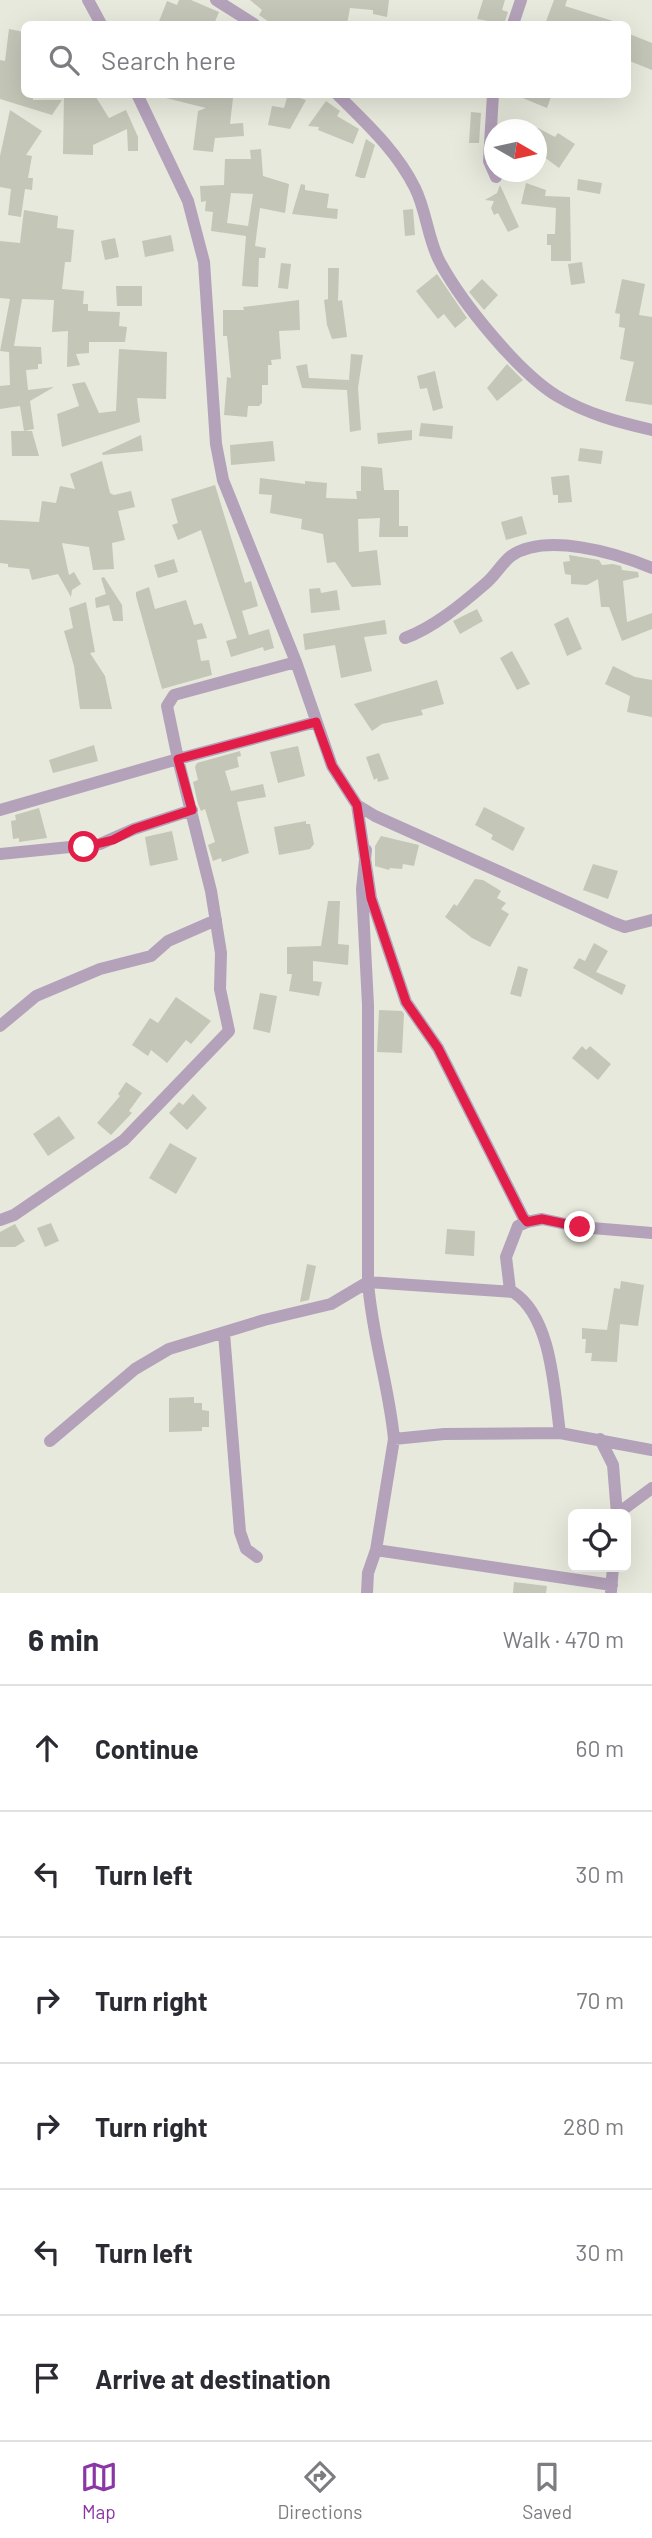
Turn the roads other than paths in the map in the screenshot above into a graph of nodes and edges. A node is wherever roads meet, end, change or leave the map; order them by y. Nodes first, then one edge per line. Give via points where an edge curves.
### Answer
1 (88, 0) edge
2 (216, 0) edge
3 (521, 0) edge
4 (99, 21) edge
5 (249, 21) edge
6 (514, 21) edge
7 (139, 98) edge
8 (341, 98) edge
9 (493, 98) edge
10 (492, 119) edge
11 (652, 430) edge
12 (652, 568) edge
13 (405, 638) dead end
14 (296, 662) junction
15 (316, 722) junction
16 (178, 759) junction
17 (357, 805) junction
18 (0, 810) edge
19 (192, 810) junction
20 (366, 850) junction
21 (0, 854) edge
22 (216, 920) junction
23 (652, 920) edge
24 (0, 1026) edge
25 (0, 1220) edge
26 (527, 1222) junction
27 (652, 1233) edge
28 (368, 1282) junction
29 (510, 1290) junction
30 (224, 1333) junction
31 (560, 1433) junction
32 (394, 1439) junction
33 (600, 1439) junction
34 (50, 1441) dead end
35 (652, 1450) edge
36 (652, 1488) edge
37 (617, 1509) edge
38 (624, 1509) edge
39 (376, 1550) junction
40 (257, 1557) dead end
41 (611, 1589) edge
42 (368, 1593) edge

1 - 4 street
2 - 5 street
3 - 6 street
7 - 14 street via 188,201 204,262 216,444 223,480
8 - 11 street via 387,144 415,187 439,262 460,294 529,373 577,407
9 - 10 street
12 - 13 street via 602,552 531,546 510,557 487,583 459,604
14 - 15 street
14 - 16 street via 174,695 167,706
15 - 16 street
15 - 17 street via 332,766
16 - 18 street
16 - 19 street
17 - 20 street
17 - 23 street via 614,923 625,927
19 - 21 street via 100,844
19 - 22 street
20 - 26 street via 374,908 406,1002 438,1048
20 - 28 street via 362,890 368,1005
22 - 24 street via 168,941 151,956 100,969 36,996
22 - 25 street via 220,989 229,1031 124,1140
26 - 27 street via 542,1219
26 - 29 street via 518,1226 506,1257
28 - 29 street
28 - 30 street via 331,1304
28 - 32 street
29 - 31 street via 526,1301 540,1326
30 - 34 street via 169,1349 135,1369
30 - 40 street via 240,1532 246,1549
31 - 32 street
31 - 33 street
32 - 39 street
33 - 35 street
33 - 37 street via 613,1465
36 - 38 street
39 - 41 street
39 - 42 street via 368,1573

